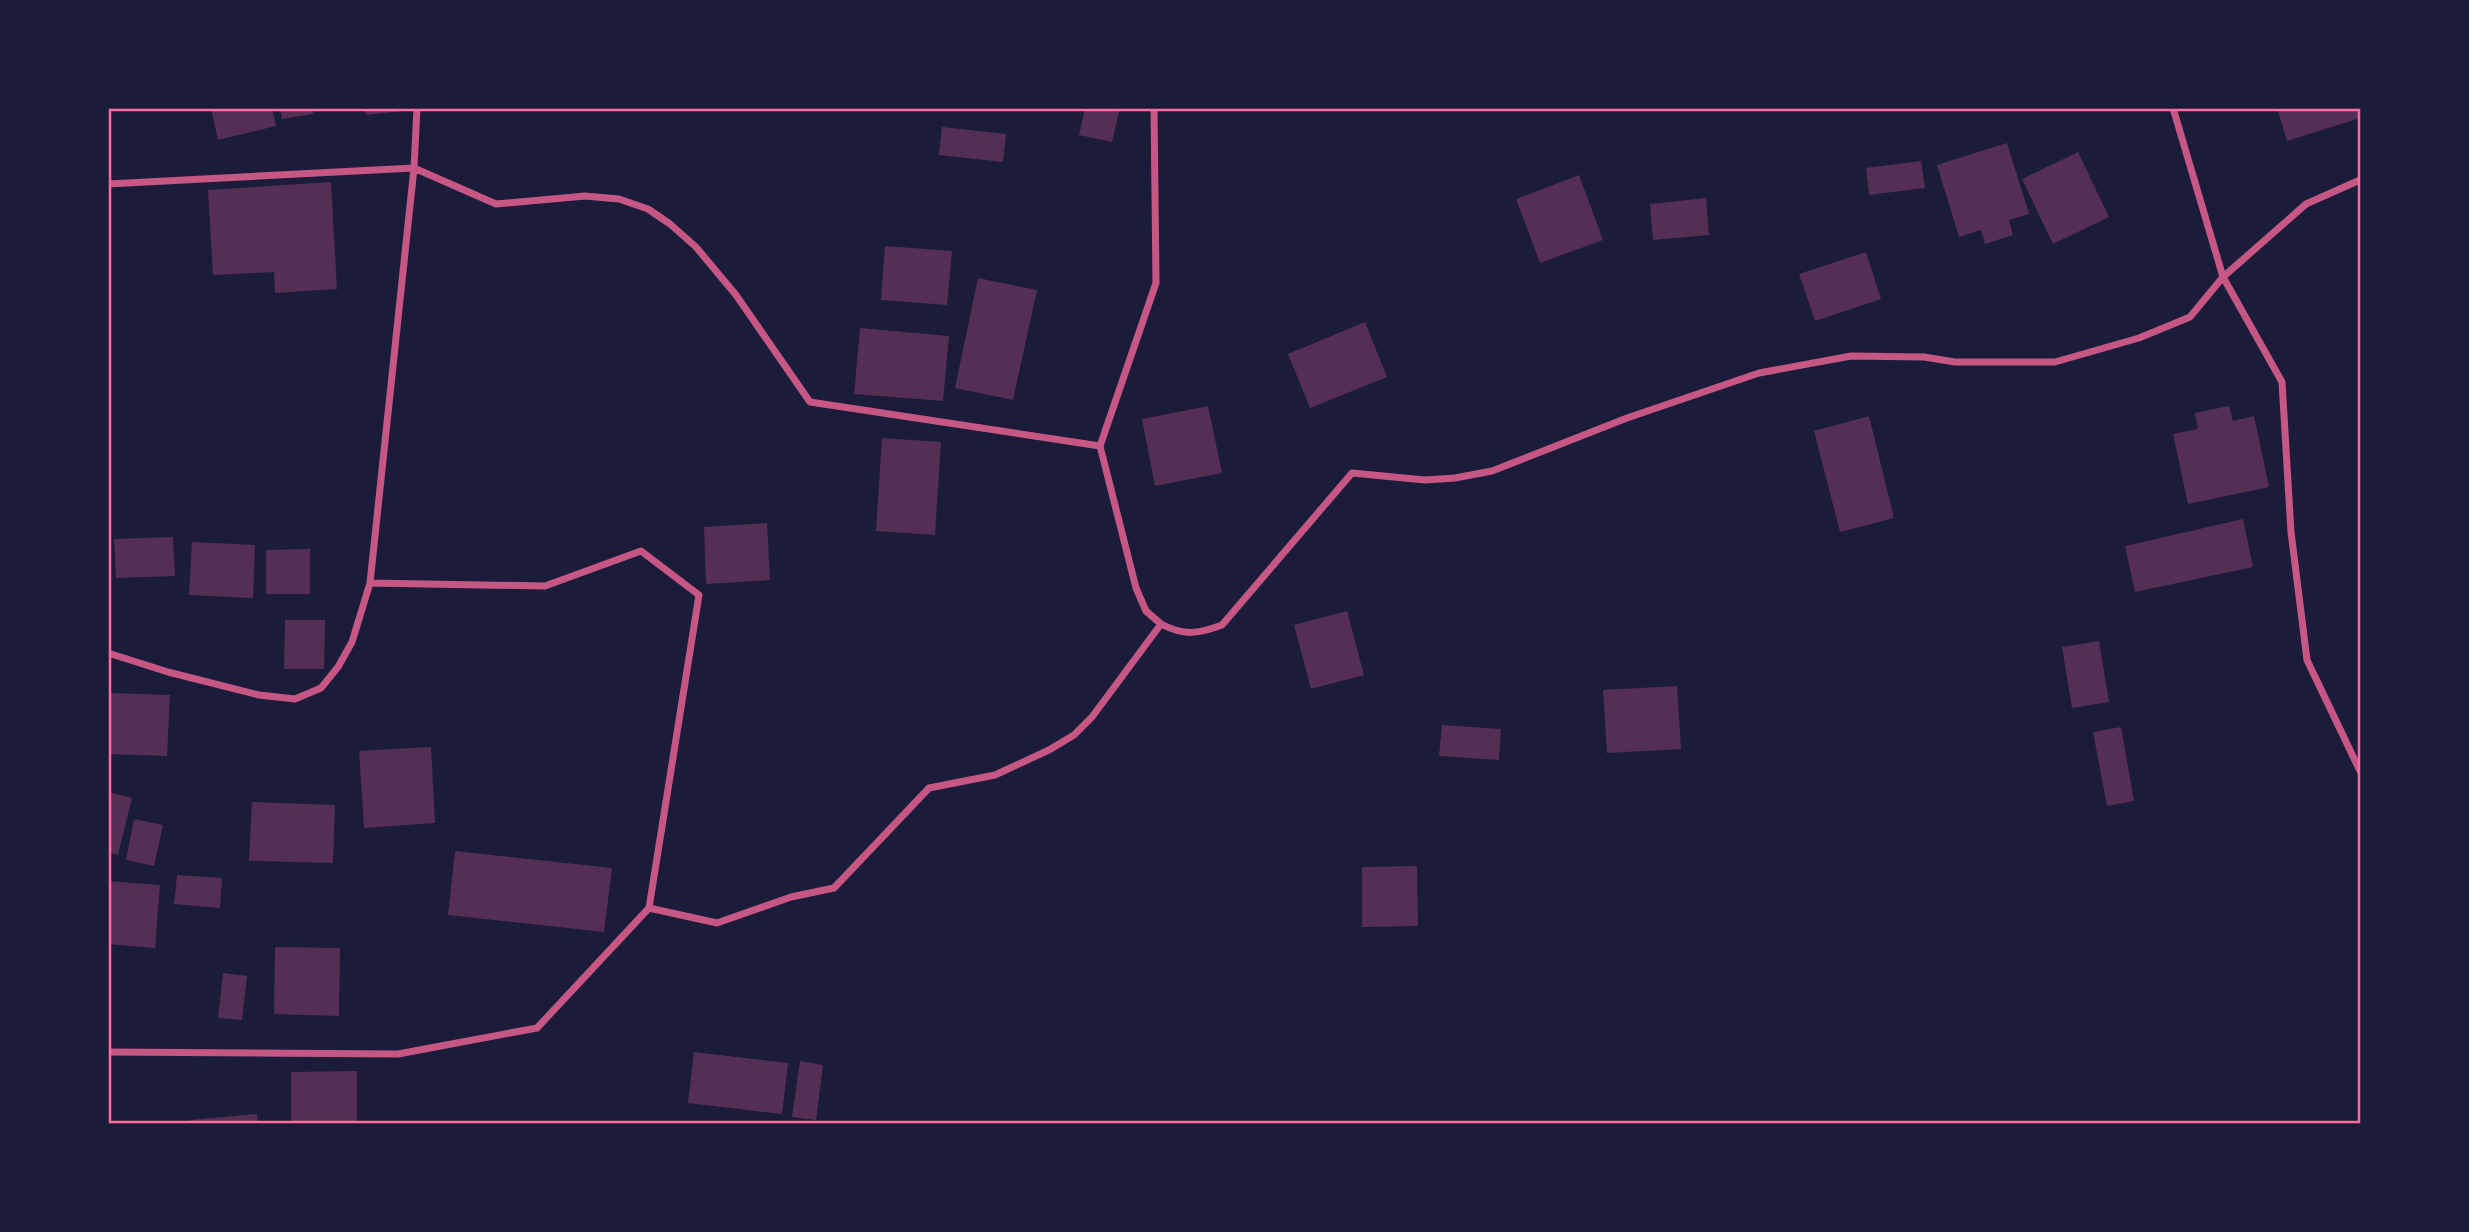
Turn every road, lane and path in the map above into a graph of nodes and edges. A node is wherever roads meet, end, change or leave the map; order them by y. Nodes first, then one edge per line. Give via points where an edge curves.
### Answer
1 (417, 108) edge
2 (1154, 108) edge
3 (2173, 108) edge
4 (414, 169) junction
5 (2361, 180) edge
6 (108, 184) edge
7 (2223, 276) junction
8 (1100, 446) junction
9 (370, 583) junction
10 (1161, 624) junction
11 (108, 653) edge
12 (2361, 771) edge
13 (649, 908) junction
14 (108, 1052) edge

1 - 4 street
2 - 8 street via 1156,283
3 - 7 street
4 - 6 street
4 - 8 street via 496,204 585,196 619,199 648,209 696,247 736,295 810,402
4 - 9 street
5 - 7 street via 2306,204
7 - 10 street via 2190,317 2139,338 2055,362 1851,356 1759,373 1492,471 1425,480 1352,473 1222,625 1178,633
7 - 12 street via 2282,382 2291,532 2307,660
8 - 10 street via 1136,589 1146,611
9 - 11 street via 352,642 338,667 321,688 295,699 168,673
9 - 13 street via 545,586 641,551 699,595
10 - 13 street via 1074,736 995,775 929,788 834,888 717,922
13 - 14 street via 537,1028 398,1054

